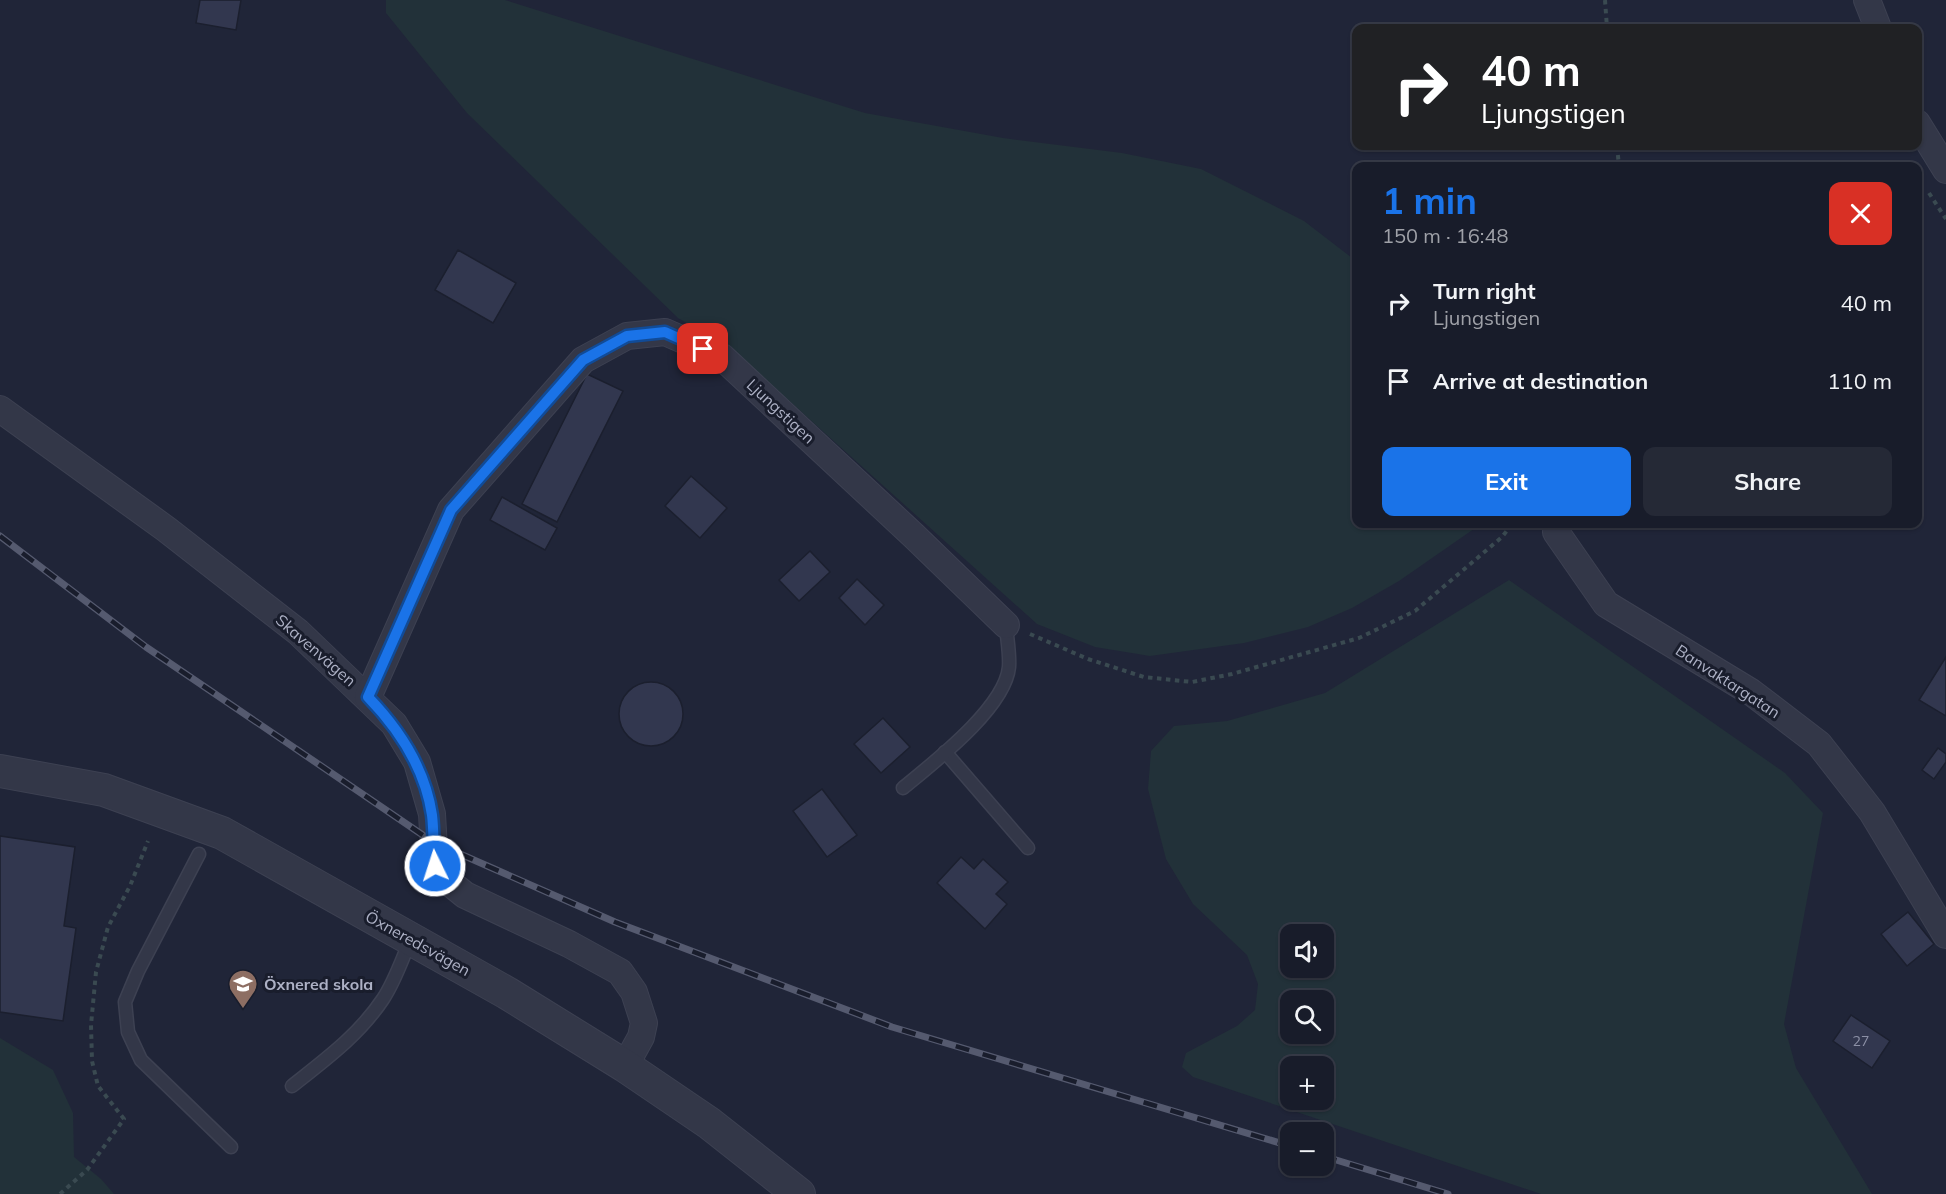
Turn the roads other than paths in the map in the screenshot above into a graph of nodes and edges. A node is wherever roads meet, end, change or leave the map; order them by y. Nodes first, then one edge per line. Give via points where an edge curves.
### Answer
1 (1867, 0) edge
2 (1876, 24) edge
3 (1922, 131) edge
4 (1946, 170) edge
5 (0, 410) edge
6 (1556, 532) dead end
7 (1006, 625) joint
8 (368, 697) junction
9 (945, 752) junction
10 (0, 771) edge
11 (903, 788) dead end
12 (1028, 848) dead end
13 (199, 854) dead end
14 (1946, 935) edge
15 (411, 939) junction
16 (625, 1066) junction
17 (292, 1086) dead end
18 (231, 1147) dead end
19 (800, 1194) edge

1 - 2 street
3 - 4 street
5 - 8 street, Skavenvägen via 242,588 298,632
6 - 14 street, Banvaktargatan via 1606,604 1751,692 1819,744 1872,812
7 - 8 street, Ljungstigen via 722,357 665,332 627,336 583,360 451,510
7 - 9 lane via 1009,669 1000,688 981,717
8 - 16 street, Skavenvägen via 394,723 417,762 432,814 435,866 444,878 465,895 620,972 634,992 644,1023
9 - 11 lane
9 - 12 lane
10 - 15 street, Öxneredsvägen via 104,790 222,833
13 - 18 lane via 125,1002 128,1032 141,1060
15 - 16 street, Öxneredsvägen
15 - 17 lane via 384,997 367,1020 349,1041
16 - 19 street, Öxneredsvägen via 709,1123

